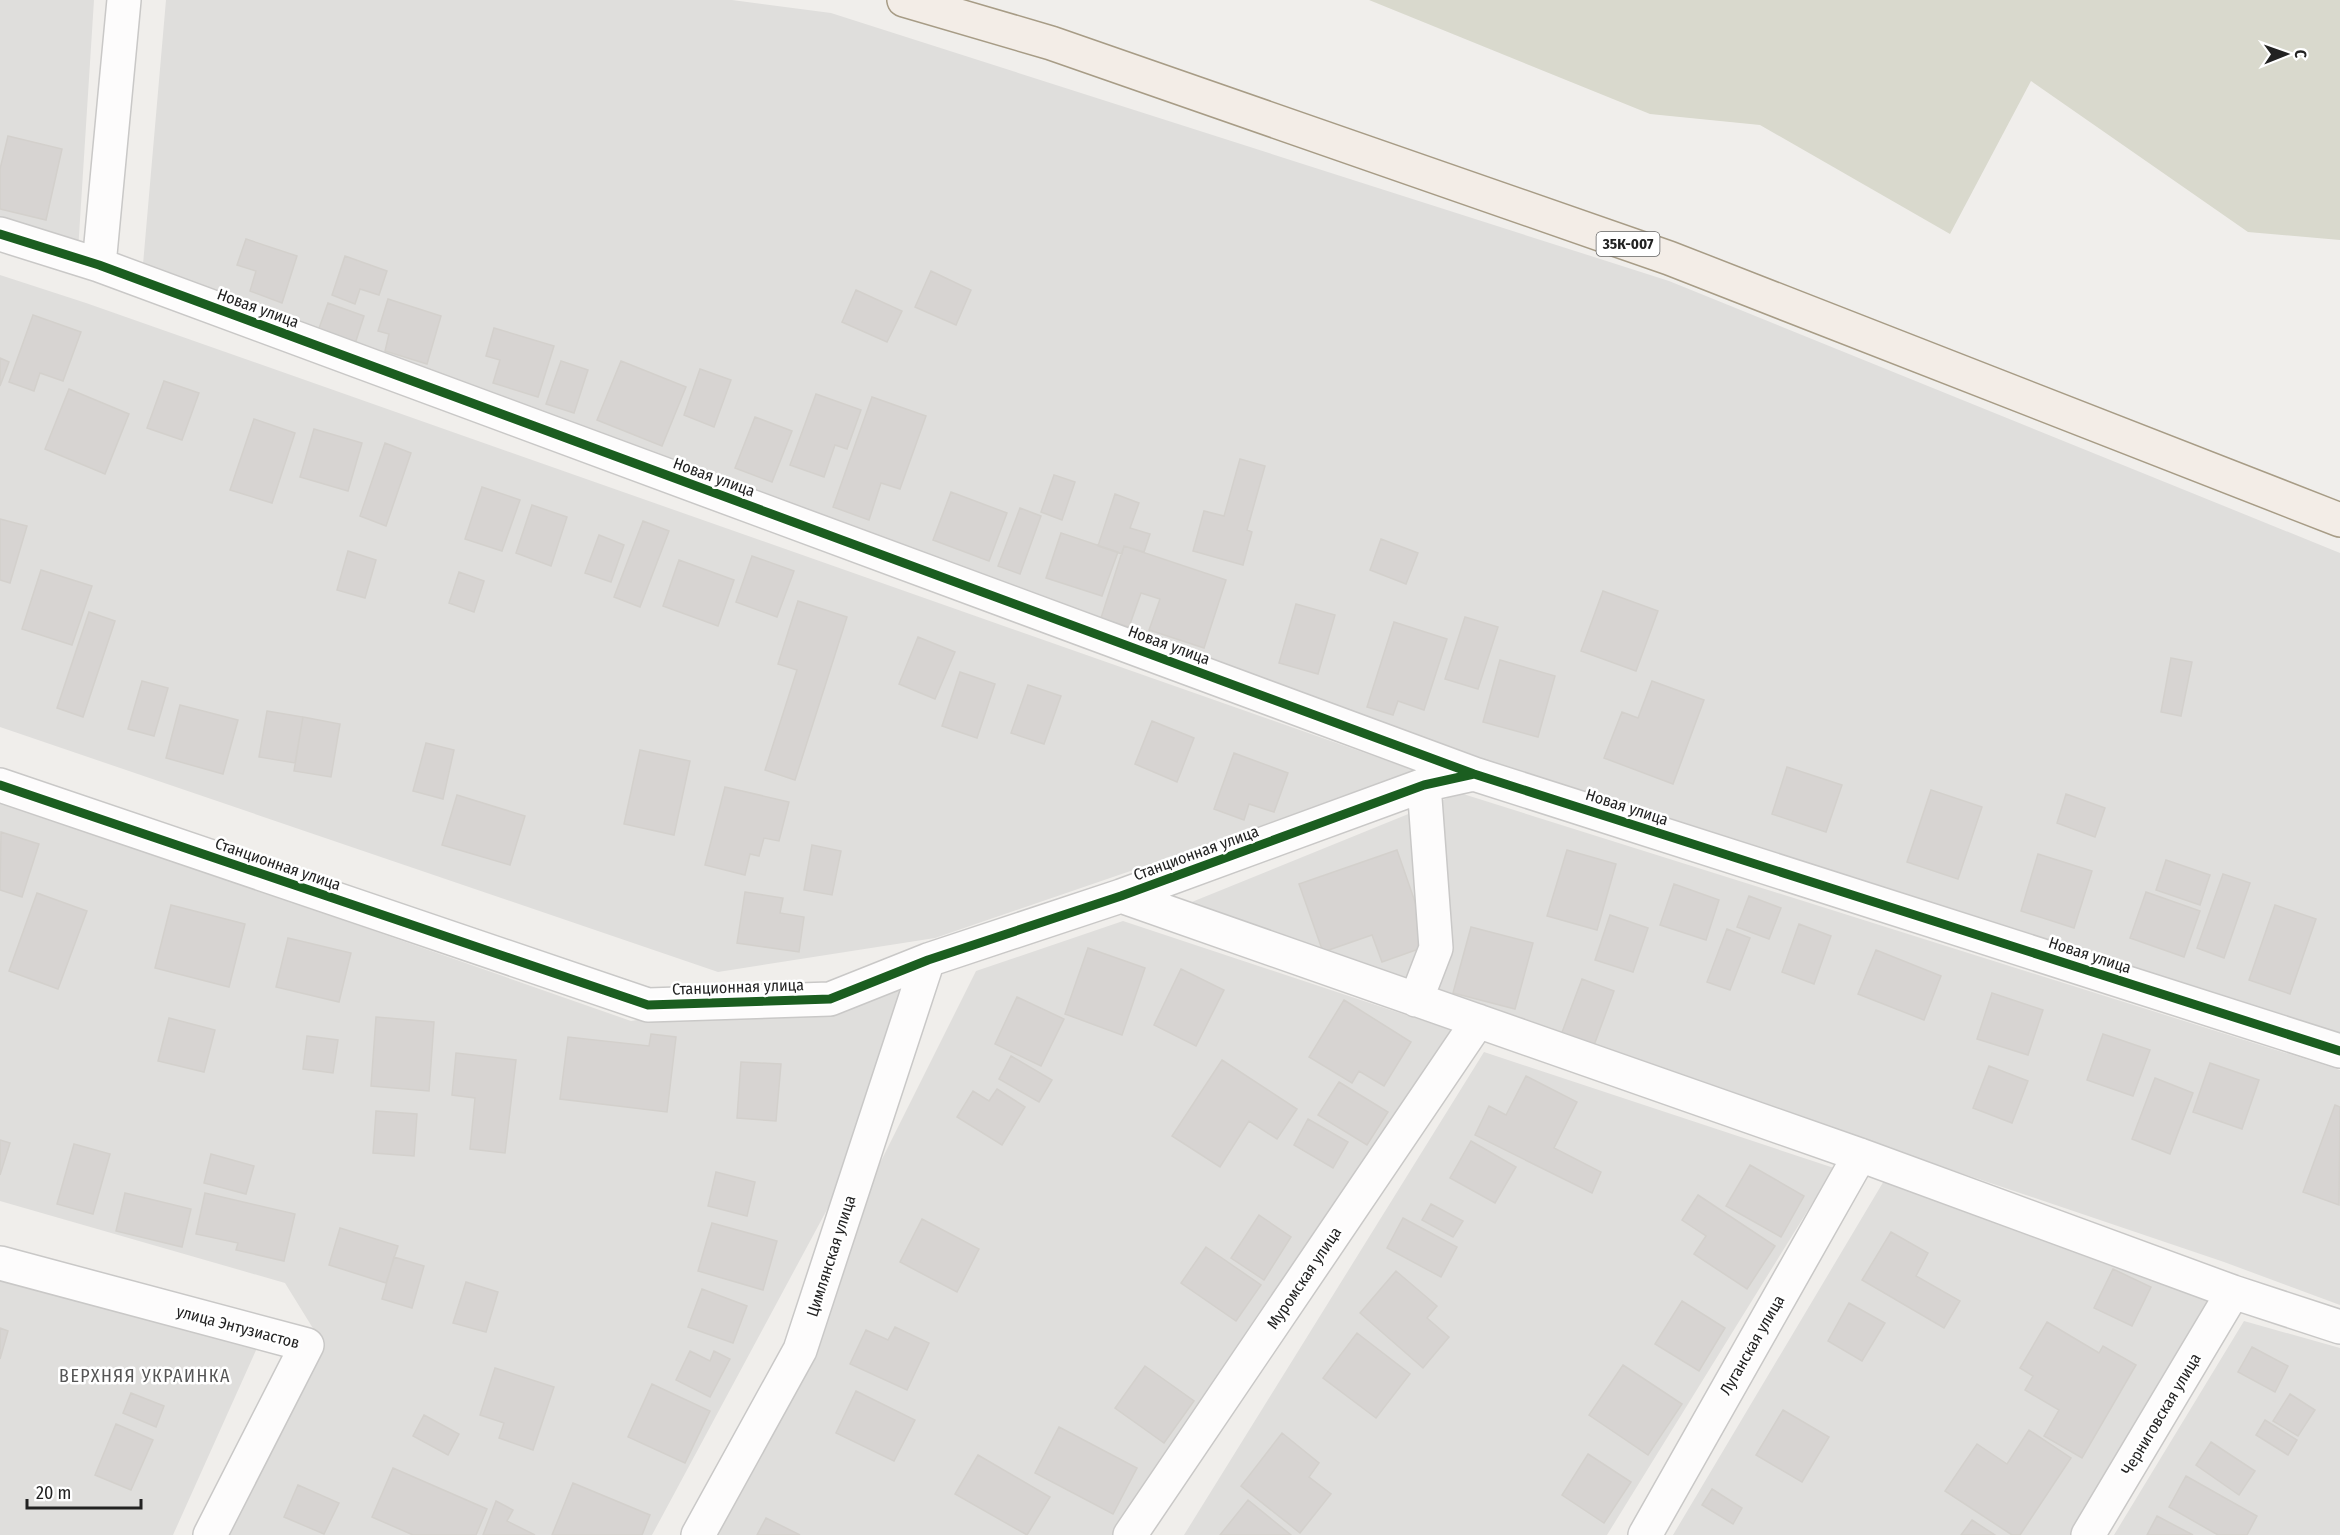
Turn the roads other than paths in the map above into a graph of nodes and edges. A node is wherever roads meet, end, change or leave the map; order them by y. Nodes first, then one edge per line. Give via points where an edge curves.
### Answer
1 (124, 0) edge
2 (904, 0) edge
3 (0, 234) edge
4 (99, 265) junction
5 (2340, 520) edge
6 (1474, 774) junction
7 (0, 785) edge
8 (1424, 785) junction
9 (1121, 896) junction
10 (928, 960) junction
11 (1416, 1000) junction
12 (1478, 1021) junction
13 (2340, 1051) edge
14 (1860, 1155) junction
15 (0, 1263) edge
16 (2233, 1292) junction
17 (2340, 1327) edge
18 (210, 1535) edge
19 (698, 1535) edge
20 (1130, 1535) edge
21 (1645, 1535) edge
22 (2088, 1535) edge

1 - 4 street
2 - 5 main road, 35К-007 via 1051,43 1669,258
3 - 4 street, Новая улица
4 - 6 street, Новая улица
6 - 8 street, Станционная улица
6 - 13 street, Новая улица
7 - 10 street, Станционная улица via 648,1005 830,999
8 - 9 street, Станционная улица
8 - 11 street via 1436,948
9 - 10 street, Станционная улица
9 - 11 street
10 - 19 street, Цимлянская улица via 800,1350
11 - 12 street
12 - 14 street
12 - 20 street, Муромская улица
14 - 16 street
14 - 21 street, Луганская улица
15 - 18 street, улица Энтузиастов via 307,1345
16 - 17 street
16 - 22 street, Черниговская улица

